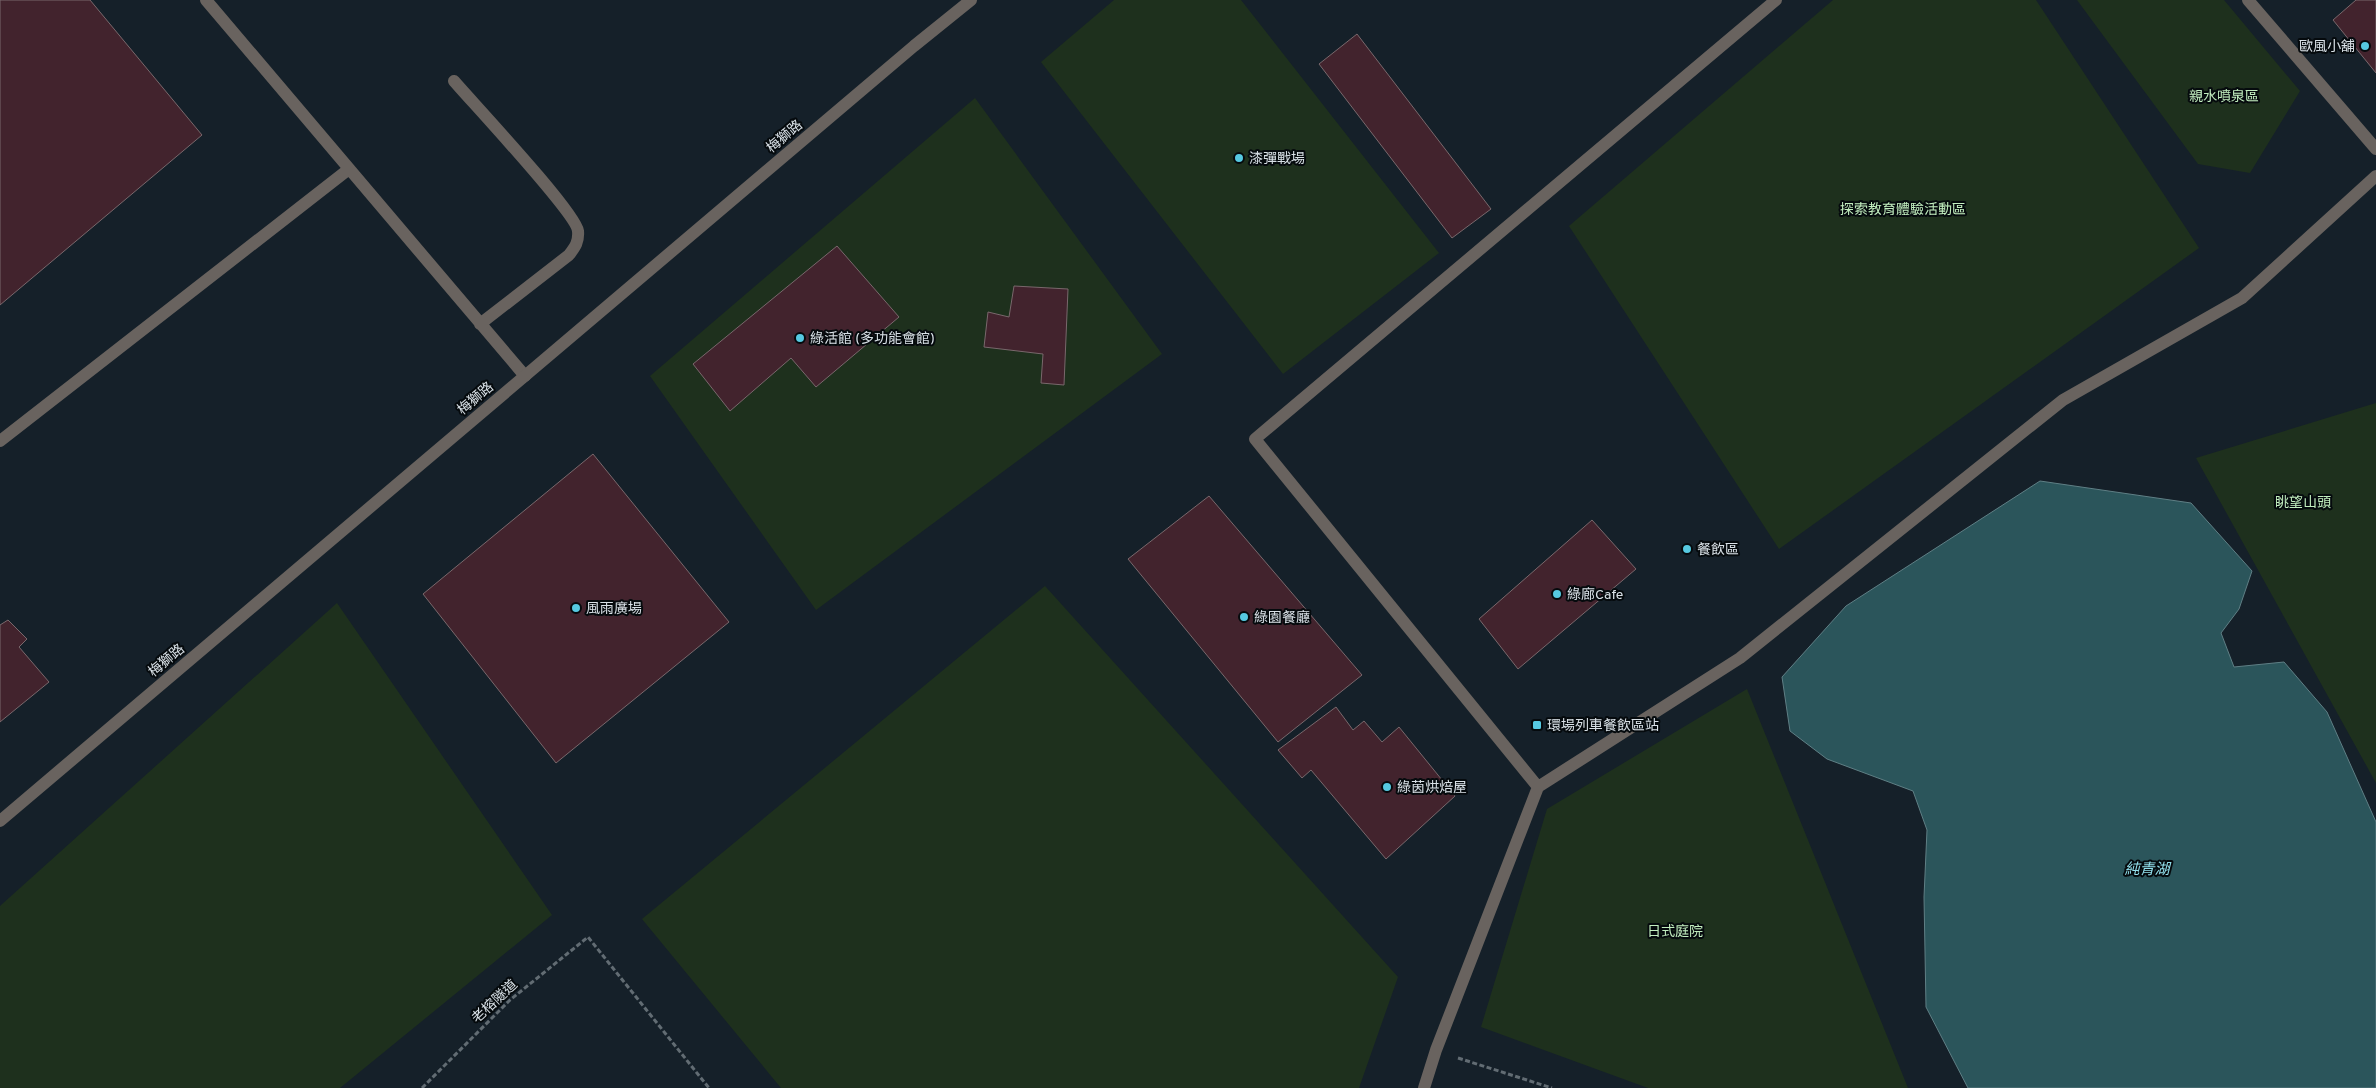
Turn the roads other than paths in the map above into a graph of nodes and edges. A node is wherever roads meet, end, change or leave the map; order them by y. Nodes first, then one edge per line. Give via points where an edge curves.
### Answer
1 (206, 0) edge
2 (971, 0) edge
3 (1776, 0) edge
4 (2248, 0) edge
5 (454, 81) dead end
6 (2376, 148) edge
7 (349, 169) junction
8 (2376, 176) edge
9 (480, 324) junction
10 (525, 376) junction
11 (0, 441) edge
12 (1538, 787) junction
13 (0, 820) edge
14 (1424, 1088) edge

1 - 7 street
2 - 10 street, 梅獅路
3 - 12 street via 1255,439
4 - 6 street
5 - 9 street via 562,205 578,229 577,244 569,254
7 - 9 street
7 - 11 street
8 - 12 street via 2242,298 2063,400 1740,658
9 - 10 street
10 - 13 street, 梅獅路
12 - 14 street

